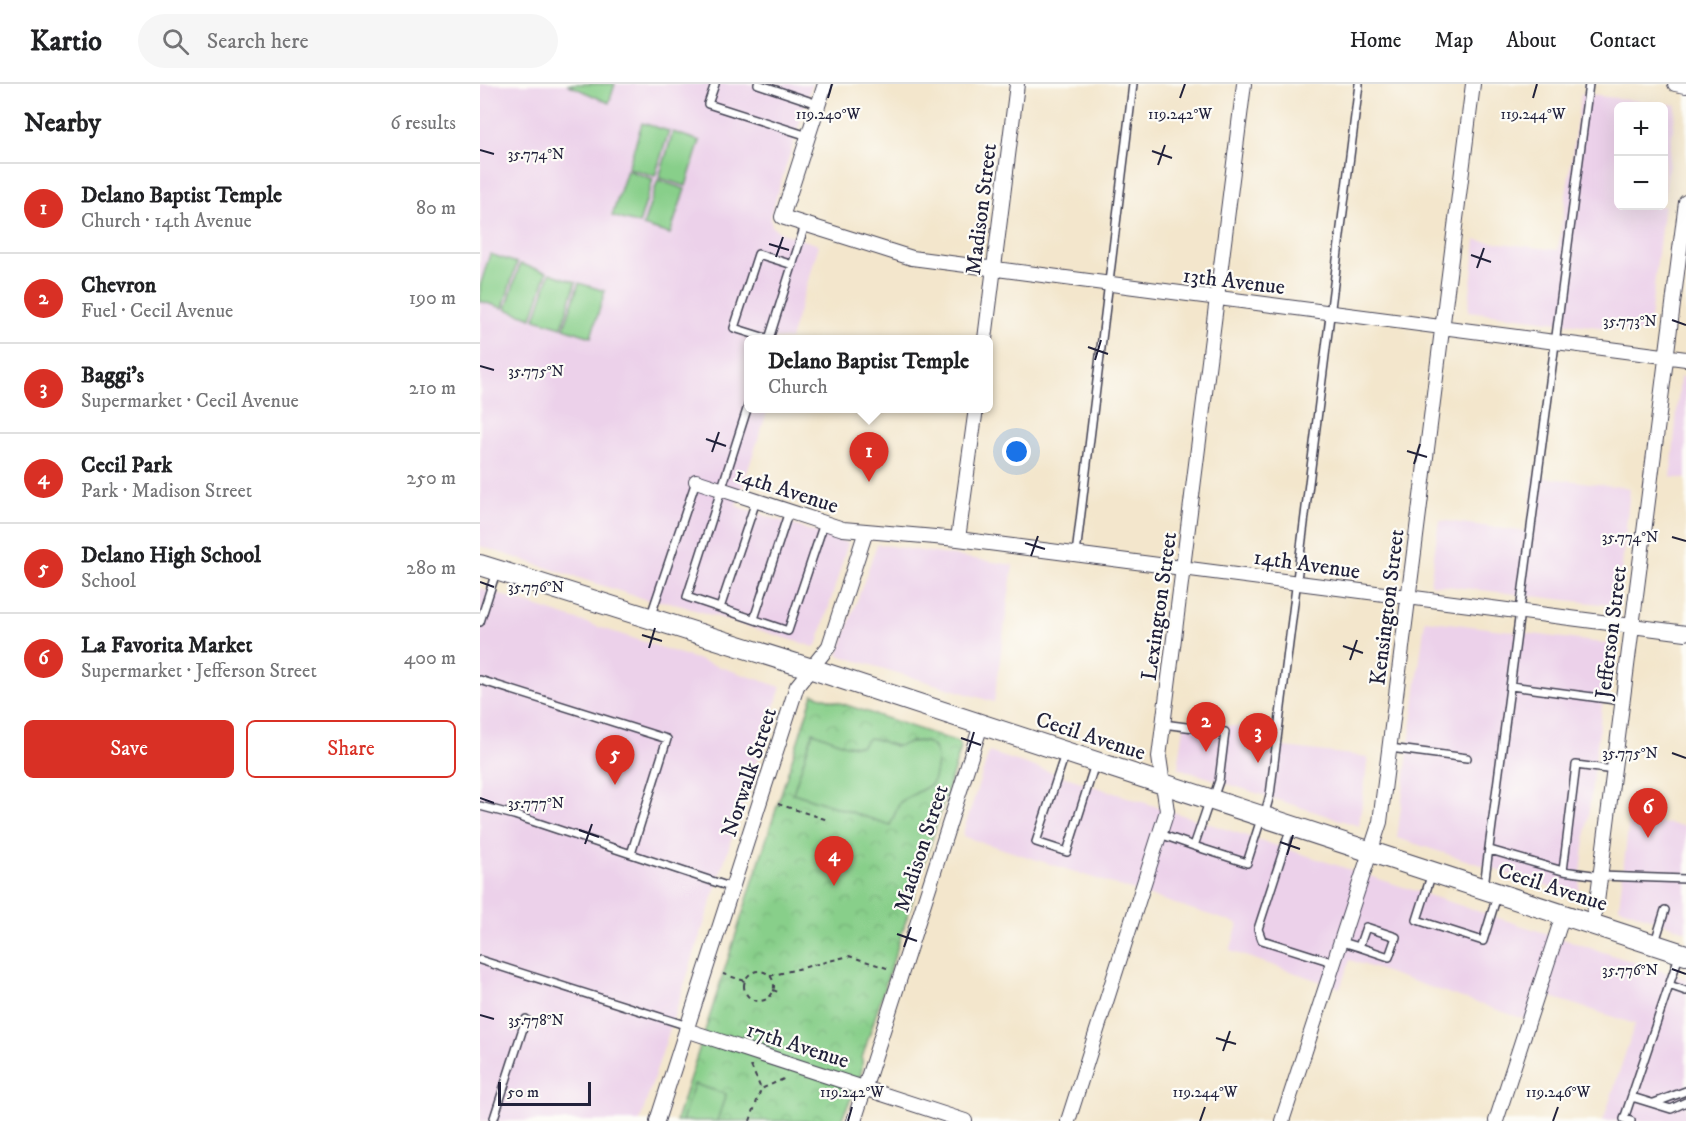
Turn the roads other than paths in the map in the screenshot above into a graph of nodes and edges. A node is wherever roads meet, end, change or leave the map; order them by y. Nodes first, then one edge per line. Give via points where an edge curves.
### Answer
1 (715, 84) edge
2 (758, 84) edge
3 (825, 84) edge
4 (1017, 84) edge
5 (1133, 84) edge
6 (1244, 84) edge
7 (1359, 84) edge
8 (1473, 84) edge
9 (1588, 84) edge
10 (1675, 84) edge
11 (1686, 86) edge
12 (818, 104) junction
13 (808, 136) junction
14 (1686, 202) edge
15 (805, 224) junction
16 (1683, 254) edge
17 (793, 265) junction
18 (994, 270) junction
19 (1681, 279) edge
20 (1110, 285) junction
21 (1218, 299) junction
22 (1331, 313) junction
23 (1442, 327) junction
24 (756, 335) edge
25 (770, 335) edge
26 (986, 335) edge
27 (1555, 342) junction
28 (1666, 356) junction
29 (1686, 359) edge
30 (746, 413) edge
31 (974, 413) edge
32 (696, 481) joint
33 (719, 496) junction
34 (756, 501) junction
35 (789, 511) junction
36 (824, 523) junction
37 (866, 531) junction
38 (958, 539) junction
39 (1076, 554) junction
40 (488, 567) edge
41 (1184, 568) junction
42 (1296, 583) junction
43 (1409, 598) junction
44 (483, 605) edge
45 (720, 608) junction
46 (1520, 613) junction
47 (650, 618) junction
48 (754, 619) junction
49 (480, 622) edge
50 (1632, 626) junction
51 (1686, 633) edge
52 (812, 669) junction
53 (480, 680) edge
54 (1511, 686) junction
55 (1622, 701) junction
56 (1163, 724) junction
57 (981, 725) junction
58 (1390, 747) junction
59 (1066, 752) junction
60 (1467, 758) dead end
61 (1096, 762) junction
62 (1614, 770) junction
63 (1164, 784) junction
64 (1211, 800) junction
65 (480, 806) edge
66 (1263, 817) junction
67 (1292, 826) junction
68 (1160, 834) junction
69 (1194, 846) junction
70 (1490, 850) junction
71 (1370, 852) junction
72 (631, 854) junction
73 (1563, 871) junction
74 (1433, 872) junction
75 (1600, 876) junction
76 (1686, 879) edge
77 (733, 888) junction
78 (1491, 891) junction
79 (1665, 910) dead end
80 (1563, 915) junction
81 (1591, 924) junction
82 (1340, 941) junction
83 (1654, 945) junction
84 (1359, 947) junction
85 (1683, 954) edge
86 (480, 960) edge
87 (1332, 962) junction
88 (1669, 985) junction
89 (1686, 991) edge
90 (526, 1019) dead end
91 (687, 1028) junction
92 (865, 1088) junction
93 (1686, 1091) edge
94 (1632, 1096) junction
95 (1686, 1102) edge
96 (1651, 1103) junction
97 (493, 1121) edge
98 (657, 1121) edge
99 (854, 1121) edge
100 (965, 1121) edge
101 (1068, 1121) edge
102 (1281, 1121) edge
103 (1496, 1121) edge
104 (1631, 1121) edge

1 - 13 lane via 708,104
2 - 12 lane
3 - 12 street
4 - 18 street, Madison Street
5 - 20 lane
6 - 21 street, Lexington Street
7 - 22 lane
8 - 23 street, Kensington Street
9 - 27 lane
10 - 11 street
12 - 13 street
13 - 15 street, 13th Avenue via 782,217
14 - 16 street, Jefferson Street
15 - 17 lane
15 - 18 street, 13th Avenue via 912,258
16 - 19 street, Jefferson Street
17 - 24 lane via 758,254 734,328
17 - 25 lane
18 - 20 street, 13th Avenue
18 - 26 street, Madison Street
19 - 28 street, Jefferson Street
20 - 21 street, 13th Avenue
20 - 39 lane
21 - 22 street, 13th Avenue
21 - 41 street, Lexington Street
22 - 23 street, 13th Avenue
22 - 42 lane
23 - 27 street, 13th Avenue
23 - 43 street, Kensington Street
27 - 28 street, 13th Avenue
27 - 46 lane
28 - 29 street, 13th Avenue
28 - 50 street, Jefferson Street
30 - 33 lane
31 - 38 street
32 - 33 street, 14th Avenue
32 - 47 lane
33 - 34 street, 14th Avenue
33 - 45 lane via 687,597
34 - 35 street, 14th Avenue
34 - 45 lane
35 - 36 street, 14th Avenue
35 - 48 lane
36 - 37 street, 14th Avenue
36 - 48 lane via 788,630
37 - 38 street
37 - 52 street, Norwalk Street via 829,646
38 - 39 street, 14th Avenue
39 - 41 street, 14th Avenue
40 - 44 lane
40 - 47 main road, Cecil Avenue
41 - 42 street, 14th Avenue
41 - 56 street, Lexington Street
42 - 43 street, 14th Avenue
42 - 66 lane via 1269,800
43 - 46 street, 14th Avenue
43 - 58 street, Kensington Street
44 - 49 lane
45 - 48 lane
46 - 50 street, 14th Avenue
46 - 54 lane
47 - 52 main road, Cecil Avenue
50 - 51 street, 14th Avenue
50 - 55 street, Jefferson Street
52 - 57 main road, Cecil Avenue
52 - 77 street, Norwalk Street via 797,686
53 - 72 lane via 668,739
54 - 55 lane
54 - 70 lane
55 - 62 street, Jefferson Street
56 - 63 street, Lexington Street via 1159,757
56 - 64 lane via 1225,732 1219,781
57 - 59 main road, Cecil Avenue
57 - 92 street, Madison Street
58 - 60 lane
58 - 71 street, Kensington Street via 1380,822
59 - 61 main road, Cecil Avenue
59 - 61 lane via 1036,842 1067,852
61 - 63 main road, Cecil Avenue
62 - 73 lane via 1576,765
62 - 75 street, Jefferson Street
63 - 64 main road, Cecil Avenue
63 - 68 street, Lexington Street via 1167,811
64 - 66 main road, Cecil Avenue
64 - 69 lane
65 - 72 lane
66 - 67 main road, Cecil Avenue
66 - 69 lane via 1247,863
67 - 71 main road, Cecil Avenue
67 - 87 lane via 1258,929 1262,940
68 - 69 lane
68 - 101 street, Lexington Street
70 - 73 lane
70 - 78 lane
71 - 74 main road, Cecil Avenue
71 - 82 street, Kensington Street
72 - 77 lane
73 - 75 lane
74 - 78 main road, Cecil Avenue
74 - 78 lane via 1417,920 1483,941
75 - 76 lane
75 - 81 street, Jefferson Street
77 - 91 street, Norwalk Street
78 - 80 main road, Cecil Avenue
79 - 83 lane
80 - 81 main road, Cecil Avenue
80 - 103 street
81 - 83 main road, Cecil Avenue
82 - 84 lane
82 - 87 street, Kensington Street
83 - 85 main road, Cecil Avenue
84 - 84 lane via 1389,957 1396,937 1366,927
85 - 88 lane
86 - 91 lane
87 - 102 street, Kensington Street
88 - 89 lane
88 - 94 lane
90 - 97 lane
91 - 92 street, 17th Avenue
91 - 98 street, Norwalk Street
92 - 99 street, Madison Street
92 - 100 street, 17th Avenue
93 - 96 lane
94 - 96 lane
94 - 104 lane via 1624,1119
95 - 96 lane via 1675,1109

